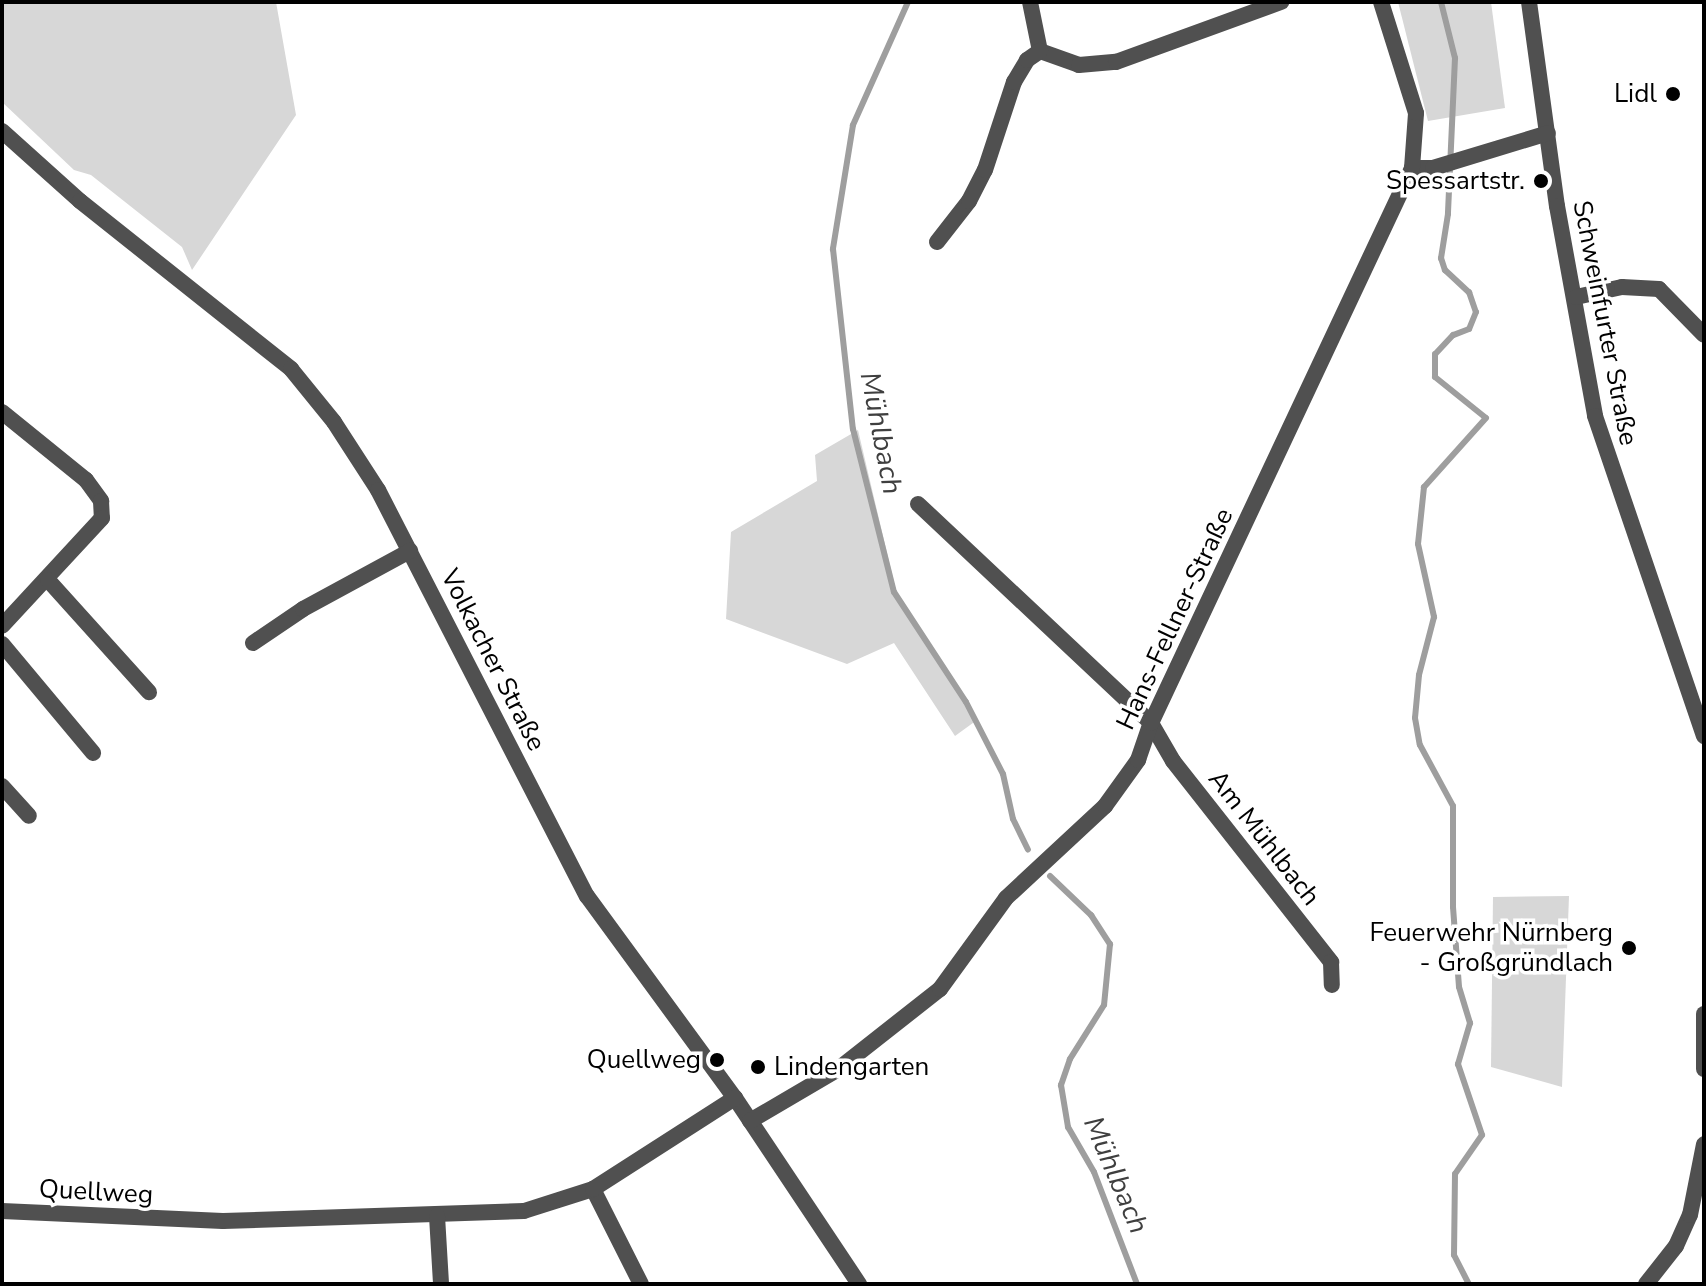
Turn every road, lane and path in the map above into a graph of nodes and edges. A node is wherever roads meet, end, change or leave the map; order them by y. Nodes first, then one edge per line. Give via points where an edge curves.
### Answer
1 (1030, 2) edge
2 (1281, 2) edge
3 (1381, 2) edge
4 (1529, 2) edge
5 (1040, 51) junction
6 (2, 131) edge
7 (1548, 133) junction
8 (1412, 168) junction
9 (937, 242) dead end
10 (1576, 297) junction
11 (1704, 335) edge
12 (2, 412) edge
13 (918, 504) dead end
14 (410, 551) junction
15 (48, 580) junction
16 (2, 626) edge
17 (253, 643) dead end
18 (2, 644) edge
19 (149, 692) dead end
20 (1151, 723) junction
21 (1704, 736) edge
22 (93, 753) dead end
23 (2, 786) edge
24 (29, 816) dead end
25 (1332, 985) dead end
26 (1704, 1014) edge
27 (1704, 1069) edge
28 (735, 1098) junction
29 (750, 1121) junction
30 (1704, 1144) edge
31 (593, 1189) junction
32 (2, 1211) edge
33 (437, 1216) junction
34 (441, 1284) edge
35 (641, 1284) edge
36 (859, 1284) edge
37 (1646, 1284) edge

1 - 5 street
2 - 5 street via 1116,62 1079,65
3 - 8 street, Hans-Fellner-Straße via 1416,113
4 - 7 street, Schweinfurter Straße
5 - 9 street via 1027,60 1014,82 969,201
6 - 14 street, Volkacher Straße via 80,201 291,369 334,422
7 - 8 street via 1433,168
7 - 10 street, Schweinfurter Straße
8 - 20 street, Hans-Fellner-Straße
10 - 11 street via 1622,287 1659,289
10 - 21 street, Schweinfurter Straße via 1604,449 1687,675
12 - 15 street via 86,480 101,501 102,518 93,532
13 - 20 street, Am Mühlbach
14 - 17 street
14 - 28 street, Volkacher Straße via 587,896
15 - 16 street
15 - 19 street
18 - 22 street
20 - 25 street, Am Mühlbach via 1173,761 1331,962
20 - 29 street, Hans-Fellner-Straße via 1138,760 1105,806 1006,898 940,989 837,1070
23 - 24 street
26 - 27 street
28 - 29 street, Volkacher Straße
28 - 31 street, Quellweg
29 - 36 street, Volkacher Straße
30 - 37 street via 1690,1215 1676,1246
31 - 33 street, Quellweg via 524,1211
31 - 35 street
32 - 33 street, Quellweg via 223,1221
33 - 34 street

